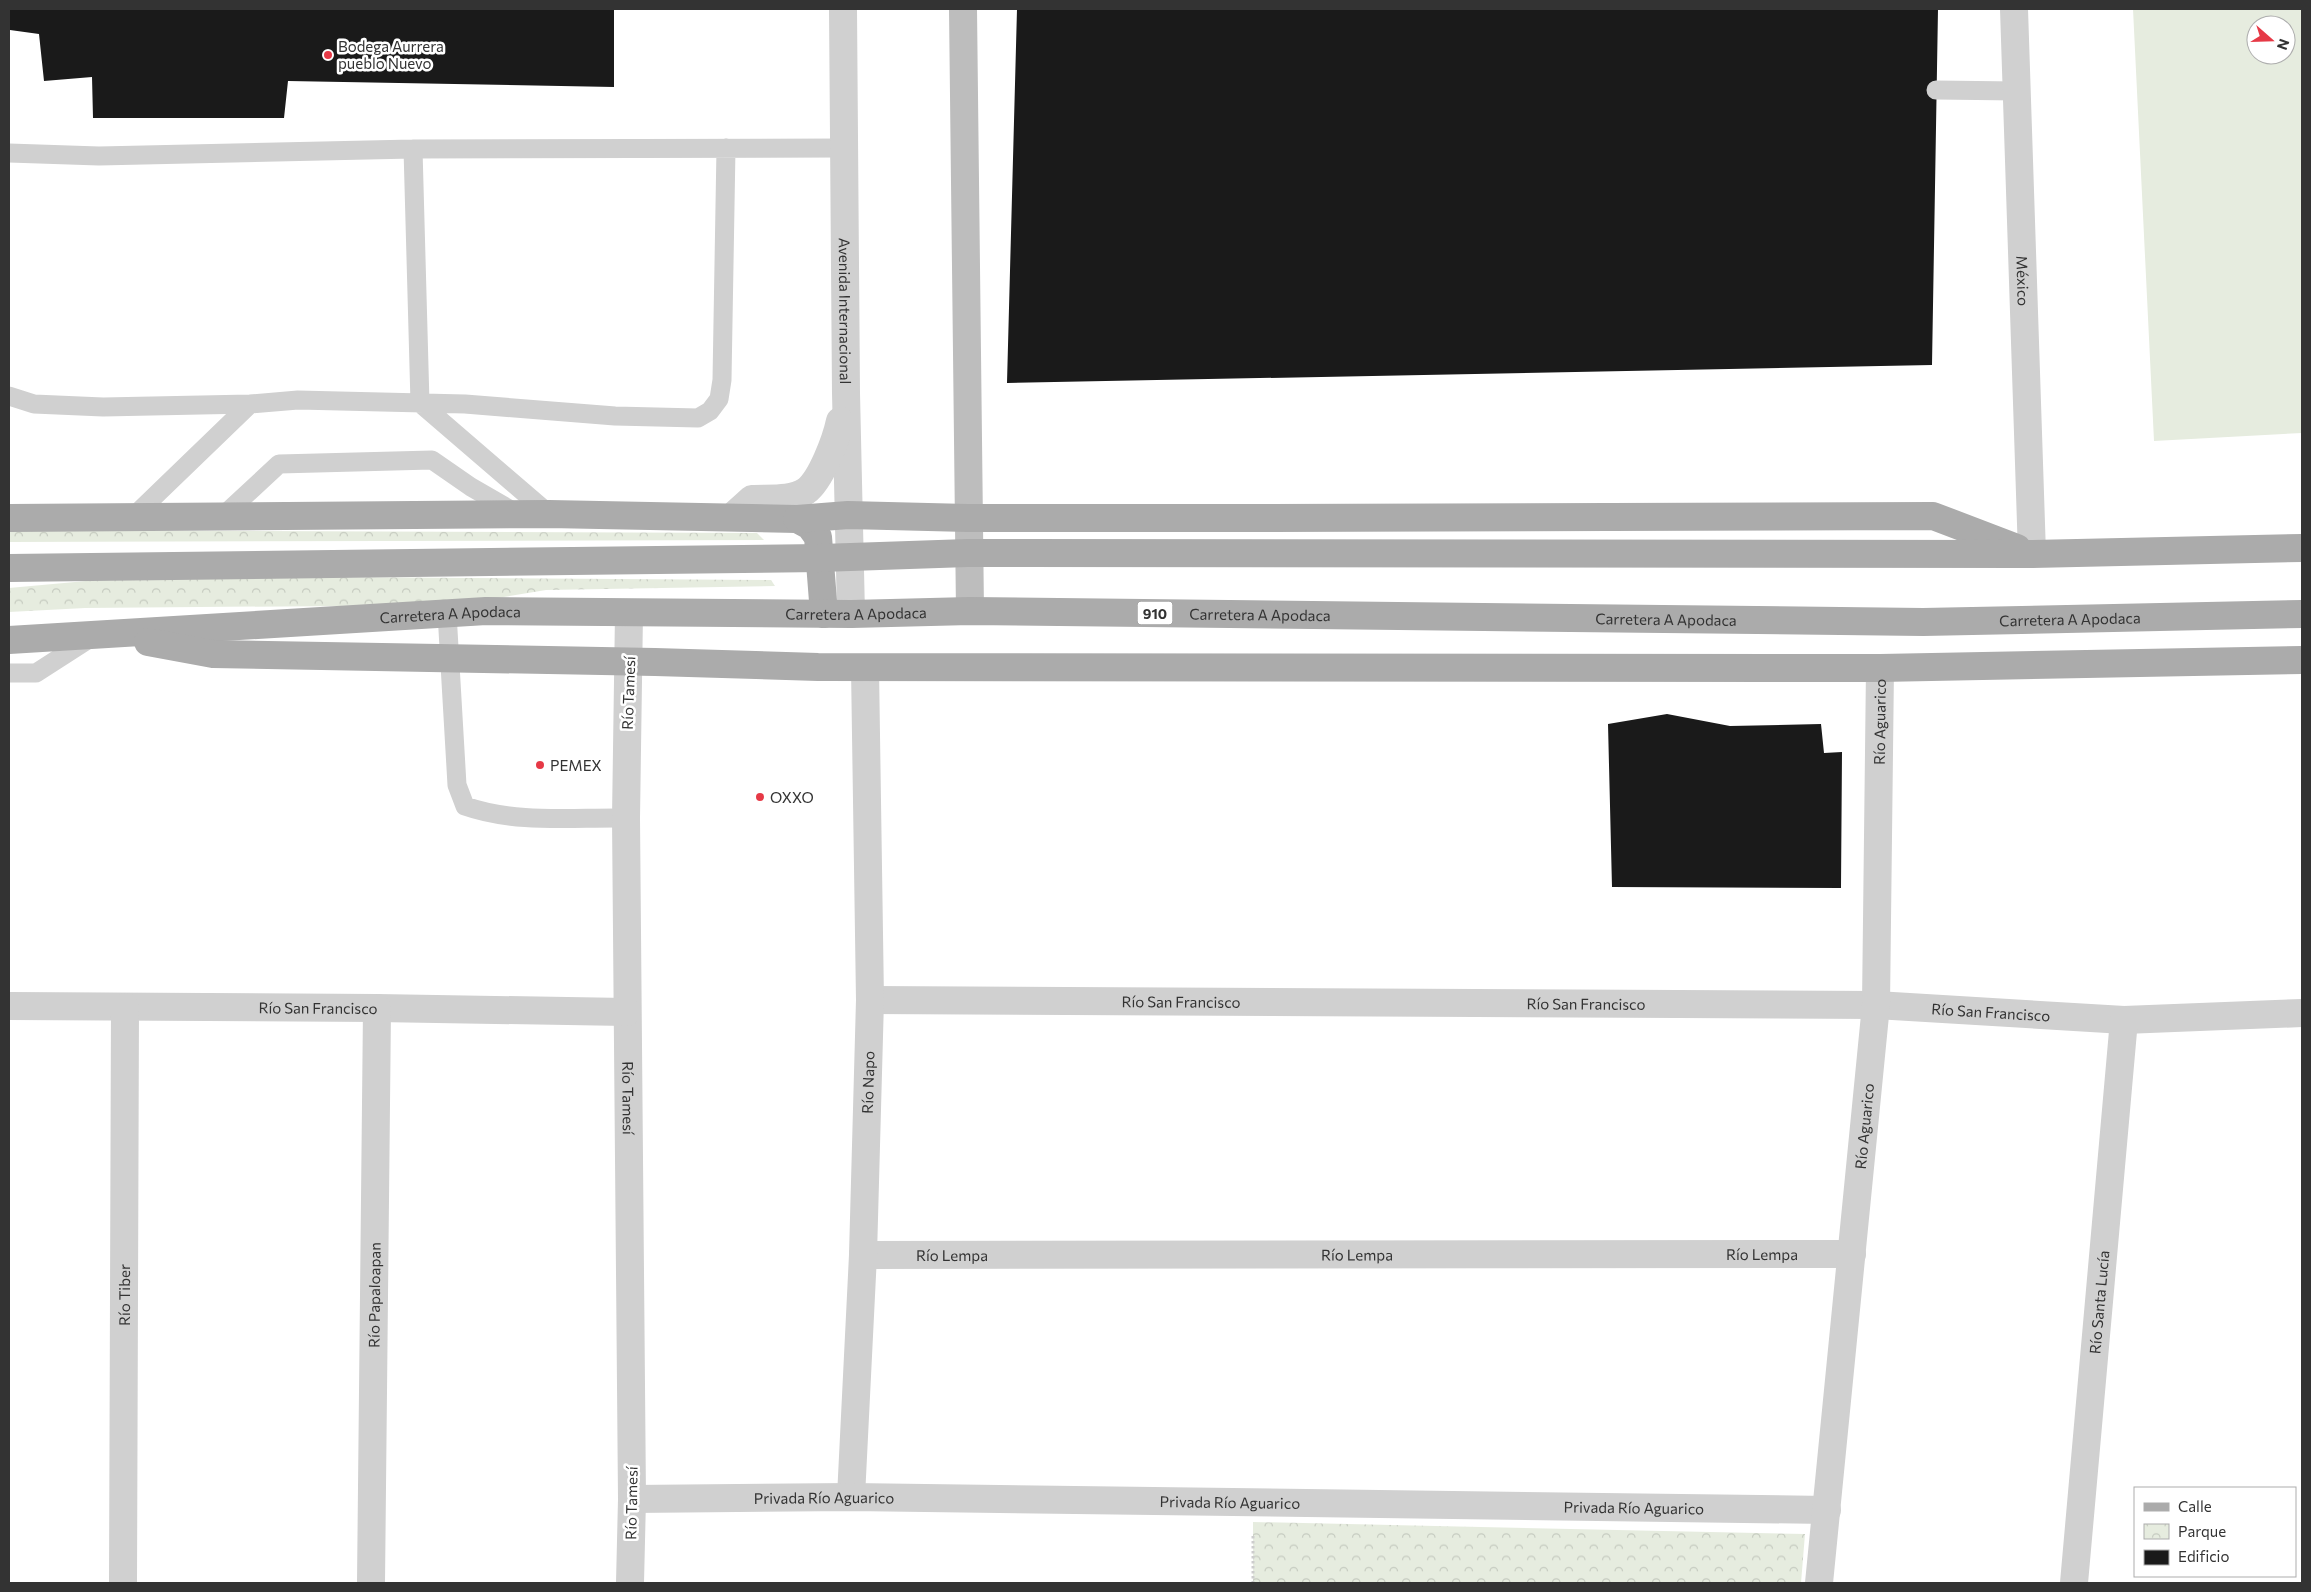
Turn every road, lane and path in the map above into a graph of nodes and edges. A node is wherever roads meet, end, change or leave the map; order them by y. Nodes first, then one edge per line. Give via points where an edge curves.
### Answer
1 (843, 9) edge
2 (963, 9) edge
3 (2014, 9) edge
4 (1936, 90) dead end
5 (2017, 91) junction
6 (726, 148) junction
7 (844, 148) junction
8 (413, 149) junction
9 (9, 153) edge
10 (846, 393) junction
11 (9, 396) edge
12 (420, 403) junction
13 (250, 404) junction
14 (549, 514) junction
15 (519, 515) junction
16 (848, 515) junction
17 (134, 516) junction
18 (223, 516) junction
19 (732, 517) junction
20 (9, 518) edge
21 (968, 518) junction
22 (797, 519) junction
23 (2302, 548) edge
24 (968, 554) junction
25 (2032, 554) junction
26 (849, 557) junction
27 (821, 558) junction
28 (9, 568) edge
29 (970, 611) junction
30 (447, 613) junction
31 (630, 613) junction
32 (824, 614) junction
33 (851, 614) junction
34 (2302, 614) edge
35 (102, 635) junction
36 (9, 640) edge
37 (450, 659) junction
38 (2302, 660) edge
39 (629, 663) junction
40 (865, 668) junction
41 (1880, 668) junction
42 (9, 673) edge
43 (626, 818) junction
44 (870, 1000) junction
45 (1876, 1005) junction
46 (9, 1006) edge
47 (125, 1007) junction
48 (377, 1008) junction
49 (627, 1012) junction
50 (2302, 1014) edge
51 (2124, 1020) junction
52 (1852, 1254) junction
53 (863, 1255) junction
54 (851, 1497) junction
55 (632, 1499) junction
56 (1826, 1510) junction
57 (1253, 1531) dead end
58 (123, 1583) edge
59 (371, 1583) edge
60 (630, 1583) edge
61 (1253, 1583) edge
62 (1819, 1583) edge
63 (2074, 1583) edge

1 - 7 street, Avenida Internacional
2 - 21 main road
3 - 5 street, México
4 - 5 lane
5 - 25 street, México
6 - 7 lane
6 - 8 lane
6 - 12 lane via 722,380 719,399 710,411 698,418 615,416
7 - 10 street, Avenida Internacional
8 - 9 lane via 100,156
8 - 12 lane
10 - 16 street, Avenida Internacional
10 - 19 street via 837,435 823,468 806,491 784,498 752,499
11 - 13 lane via 34,404 103,407
12 - 13 lane via 298,400
12 - 14 lane
13 - 17 lane
14 - 15 main road
14 - 19 main road
15 - 18 main road
15 - 18 lane via 432,460 279,464
16 - 21 main road
16 - 22 main road
16 - 26 street, Avenida Internacional
17 - 18 main road
17 - 20 main road
19 - 22 main road
21 - 24 main road
21 - 25 main road via 1933,516
22 - 27 main road via 810,526 818,536
23 - 25 main road
24 - 25 main road
24 - 26 main road
24 - 29 main road
26 - 27 main road
26 - 33 street, Avenida Internacional
27 - 28 main road
27 - 32 main road
29 - 33 main road, Carretera A Apodaca / 910
29 - 34 main road, Carretera A Apodaca / 910 via 1923,622
30 - 31 main road, Carretera A Apodaca / 910
30 - 35 main road, Carretera A Apodaca / 910
30 - 37 lane
31 - 32 main road, Carretera A Apodaca / 910
31 - 39 street, Río Tamesí
32 - 33 main road, Carretera A Apodaca / 910
35 - 36 main road, Carretera A Apodaca / 910
35 - 37 main road via 213,654
35 - 42 lane via 36,673
37 - 39 main road
37 - 43 lane via 457,785 465,806 511,817
38 - 41 main road
39 - 40 main road
39 - 43 street, Río Tamesí
40 - 41 main road
40 - 44 street, Río Napo
41 - 45 street, Río Aguarico
43 - 49 street, Río Tamesí
44 - 45 street, Río San Francisco
44 - 53 street, Río Napo
45 - 51 street, Río San Francisco
45 - 52 street, Río Aguarico
46 - 47 street, Río San Francisco
47 - 48 street, Río San Francisco
47 - 58 street, Río Tiber
48 - 49 street, Río San Francisco
48 - 59 street, Río Papaloapan
49 - 55 street, Río Tamesí
50 - 51 street, Río San Francisco
51 - 63 street, Río Santa Lucía
52 - 53 street, Río Lempa
52 - 56 street, Río Aguarico
53 - 54 street, Río Napo
54 - 55 street, Privada Río Aguarico
54 - 56 street, Privada Río Aguarico
55 - 60 street, Río Tamesí
56 - 62 street, Río Aguarico
57 - 61 path

